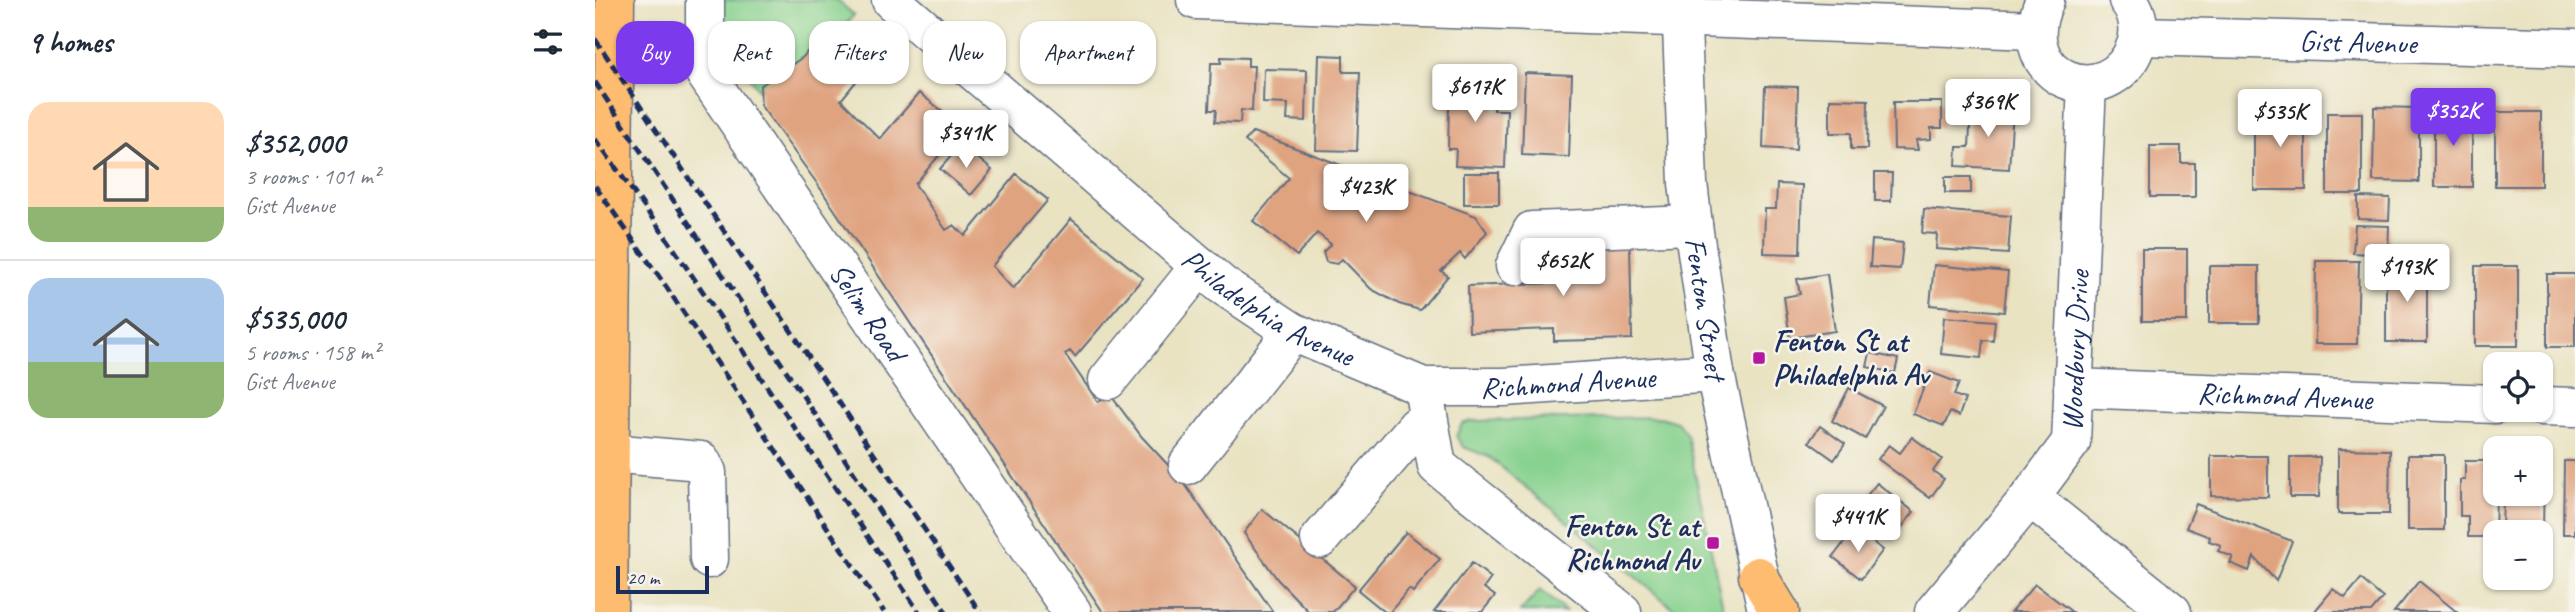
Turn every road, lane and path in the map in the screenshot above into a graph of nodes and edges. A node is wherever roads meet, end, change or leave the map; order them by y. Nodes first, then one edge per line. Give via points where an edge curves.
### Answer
1 (615, 0) edge
2 (705, 0) edge
3 (1196, 0) edge
4 (2128, 0) edge
5 (899, 2) edge
6 (1681, 9) edge
7 (1773, 10) edge
8 (1855, 12) edge
9 (2040, 15) edge
10 (2139, 36) junction
11 (2575, 48) edge
12 (2087, 84) junction
13 (1693, 225) junction
14 (1200, 266) junction
15 (1515, 266) dead end
16 (1293, 332) junction
17 (1715, 373) junction
18 (1108, 380) dead end
19 (2073, 388) junction
20 (1425, 402) junction
21 (2483, 404) edge
22 (2553, 406) edge
23 (2575, 407) edge
24 (609, 453) junction
25 (1188, 465) dead end
26 (2030, 497) junction
27 (1320, 539) dead end
28 (709, 559) dead end
29 (1760, 600) edge
30 (608, 612) edge
31 (1072, 612) edge
32 (1622, 612) edge
33 (1780, 612) edge
34 (1934, 612) edge
35 (2172, 612) edge

1 - 24 main road
2 - 31 street, Selim Road via 705,73
3 - 6 street
4 - 10 street via 2137,16
5 - 14 street, Philadelphia Avenue
6 - 7 street
6 - 13 street, Fenton Street
7 - 8 street
8 - 9 street
9 - 12 street via 2035,43 2044,62 2061,77
10 - 11 street, Gist Avenue
10 - 12 street via 2131,60 2113,77
12 - 19 street, Woodbury Drive
13 - 15 street via 1532,231
13 - 17 street, Fenton Street
14 - 16 street, Philadelphia Avenue
14 - 18 street
16 - 20 street, Philadelphia Avenue
16 - 25 street
17 - 20 street, Richmond Avenue via 1504,387
17 - 29 street, Fenton Street
19 - 21 street, Richmond Avenue
19 - 26 street, Woodbury Drive via 2071,442
20 - 27 street via 1416,427
20 - 32 street via 1437,466
22 - 23 street
24 - 28 street via 701,461 707,472
24 - 30 main road
26 - 34 street, Woodbury Drive
26 - 35 street
29 - 33 main road

